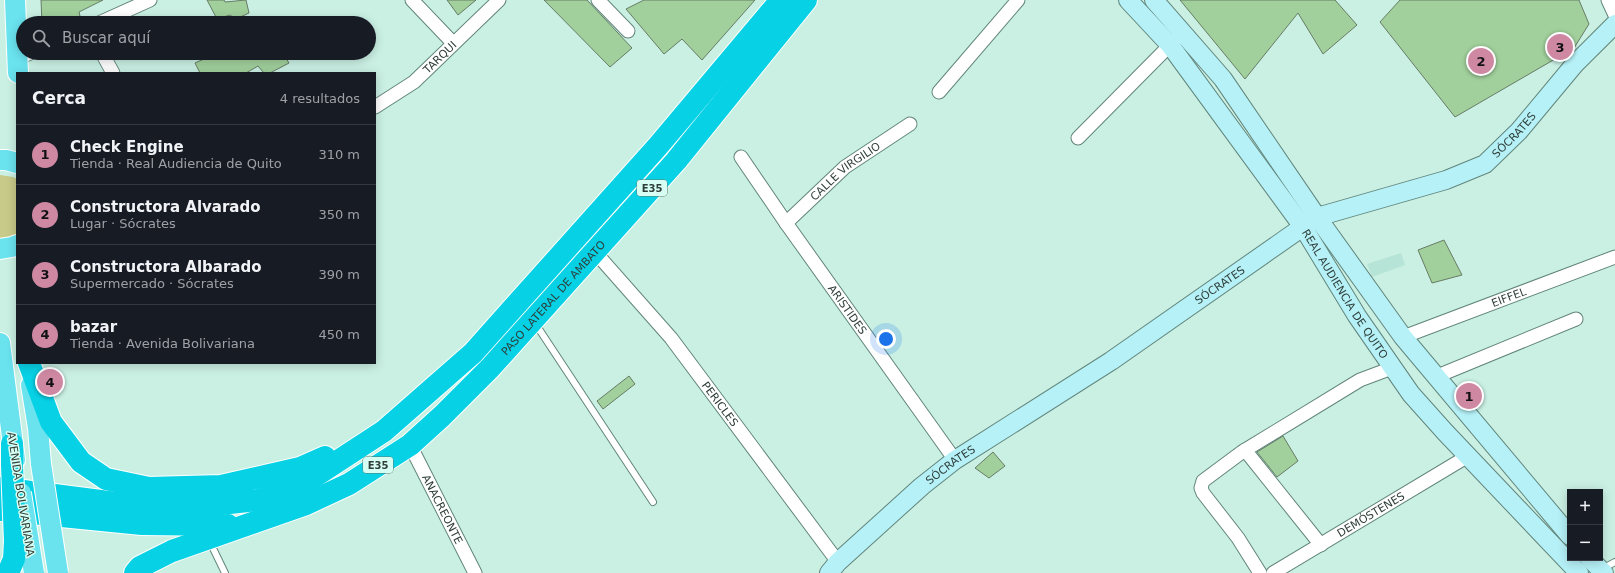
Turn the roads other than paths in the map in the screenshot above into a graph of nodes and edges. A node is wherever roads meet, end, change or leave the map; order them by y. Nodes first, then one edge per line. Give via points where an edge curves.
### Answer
1 (15, 0) edge
2 (150, 0) edge
3 (412, 0) edge
4 (499, 0) edge
5 (598, 0) edge
6 (781, 0) edge
7 (806, 0) edge
8 (1018, 0) edge
9 (1128, 0) edge
10 (1608, 0) edge
11 (1157, 1) edge
12 (1615, 15) edge
13 (17, 16) edge
14 (115, 16) edge
15 (1145, 18) junction
16 (1615, 24) edge
17 (628, 31) dead end
18 (1176, 39) junction
19 (453, 43) junction
20 (106, 60) edge
21 (112, 72) edge
22 (939, 92) dead end
23 (376, 106) edge
24 (910, 124) dead end
25 (1078, 138) dead end
26 (741, 158) dead end
27 (0, 160) edge
28 (16, 163) edge
29 (1310, 222) junction
30 (786, 223) junction
31 (16, 246) edge
32 (0, 249) edge
33 (595, 252) junction
34 (1615, 257) edge
35 (1576, 319) dead end
36 (534, 320) junction
37 (1403, 337) junction
38 (0, 343) edge
39 (29, 364) edge
40 (29, 364) edge
41 (1392, 368) junction
42 (1435, 377) junction
43 (384, 431) junction
44 (410, 445) junction
45 (1245, 450) junction
46 (1468, 456) junction
47 (13, 457) junction
48 (955, 460) junction
49 (0, 488) edge
50 (653, 502) dead end
51 (0, 510) edge
52 (244, 526) junction
53 (1567, 532) edge
54 (208, 538) junction
55 (1321, 545) junction
56 (834, 568) edge
57 (8, 573) edge
58 (34, 573) edge
59 (58, 573) edge
60 (135, 573) edge
61 (225, 573) edge
62 (475, 573) edge
63 (1260, 573) edge
64 (1273, 573) edge
65 (1579, 573) edge

1 - 13 main road
2 - 14 street
3 - 19 street
4 - 19 street, TARQUI
5 - 17 street
6 - 43 highway, PASO LATERAL DE AMBATO / E35 via 658,146 473,353
7 - 33 highway, PASO LATERAL DE AMBATO / E35 via 676,161
8 - 22 street
9 - 15 main road, REAL AUDIENCIA DE QUITO
10 - 12 street
11 - 15 street
11 - 18 main road, REAL AUDIENCIA DE QUITO
15 - 18 main road, REAL AUDIENCIA DE QUITO
16 - 29 main road, SÓCRATES via 1574,65 1519,131 1485,164 1446,180
18 - 25 street
18 - 29 main road, REAL AUDIENCIA DE QUITO via 1223,79
19 - 23 street, TARQUI via 414,82
20 - 21 street
24 - 30 street, CALLE VIRGILIO via 845,167
26 - 30 street, ARISTIDES
27 - 28 main road
29 - 37 main road, REAL AUDIENCIA DE QUITO
29 - 41 main road, REAL AUDIENCIA DE QUITO via 1357,316
29 - 48 main road, SÓCRATES via 1111,361
30 - 48 street, ARISTIDES
31 - 32 main road
33 - 36 highway, PASO LATERAL DE AMBATO / E35
33 - 56 street, PERICLES via 671,338
34 - 37 street, EIFFEL
35 - 42 street
36 - 44 highway, PASO LATERAL DE AMBATO / E35 via 490,368
36 - 50 lane
37 - 42 main road, REAL AUDIENCIA DE QUITO
38 - 47 main road, AVENIDA BOLIVARIANA
39 - 43 highway via 51,422 82,462 106,479 149,488 221,486 300,468
40 - 59 main road, bridge
41 - 45 street via 1360,380
41 - 46 main road, REAL AUDIENCIA DE QUITO via 1411,394
42 - 53 main road, REAL AUDIENCIA DE QUITO
43 - 49 highway via 309,480 287,491 258,500 155,508
44 - 52 highway, PASO LATERAL DE AMBATO / E35 via 349,484 306,504
44 - 62 street, ANACREONTE
45 - 55 street
45 - 63 street via 1203,481 1201,488
46 - 55 street, DEMÓSTENES
46 - 65 main road, REAL AUDIENCIA DE QUITO
47 - 57 highway, bridge via 14,559
47 - 58 main road, AVENIDA BOLIVARIANA, bridge
48 - 56 main road, SÓCRATES via 922,486
51 - 52 highway via 142,524
52 - 54 highway, PASO LATERAL DE AMBATO
54 - 60 highway, PASO LATERAL DE AMBATO via 172,551 140,567
54 - 61 lane
55 - 64 street, DEMÓSTENES

